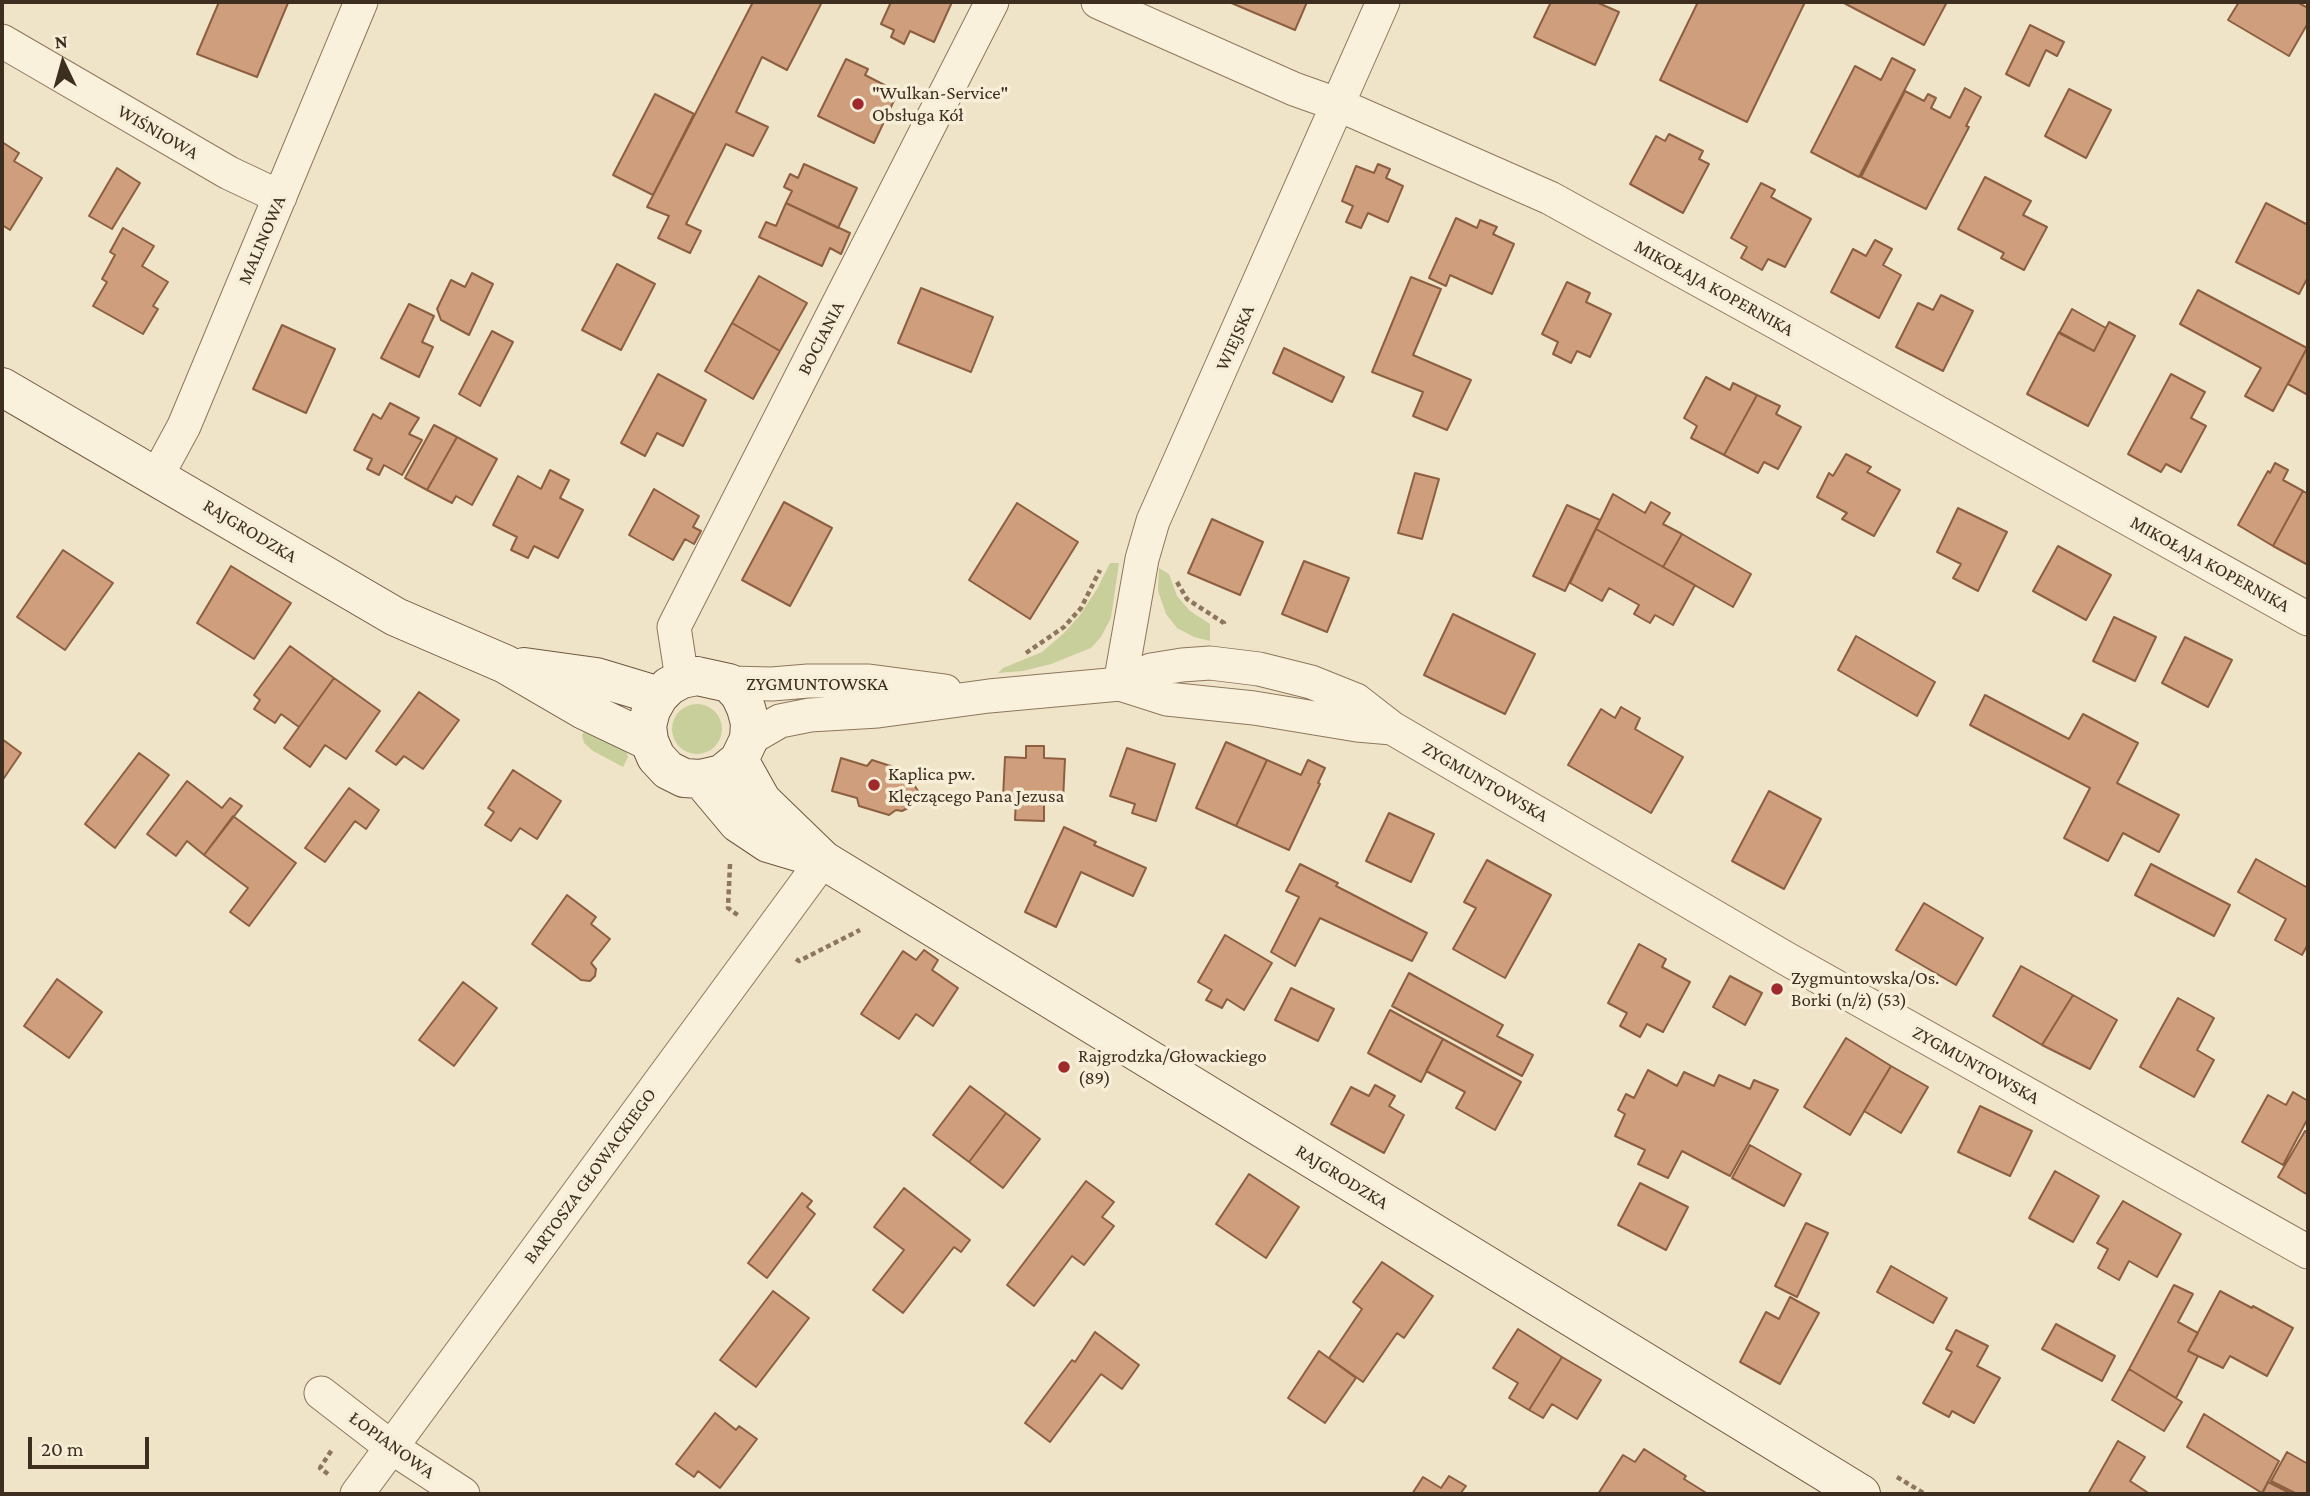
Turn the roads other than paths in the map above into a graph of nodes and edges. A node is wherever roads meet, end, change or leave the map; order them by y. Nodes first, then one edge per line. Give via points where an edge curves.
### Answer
1 (361, 2) edge
2 (992, 2) edge
3 (1098, 2) edge
4 (1383, 2) edge
5 (2, 41) edge
6 (1339, 105) junction
7 (280, 197) junction
8 (2, 387) edge
9 (158, 476) junction
10 (2308, 620) edge
11 (505, 664) junction
12 (729, 684) junction
13 (1119, 684) junction
14 (670, 688) junction
15 (989, 696) junction
16 (649, 741) junction
17 (744, 749) junction
18 (701, 779) junction
19 (823, 860) junction
20 (2308, 1252) edge
21 (321, 1393) dead end
22 (391, 1447) junction
23 (357, 1494) edge
24 (463, 1494) edge
25 (1861, 1494) edge

1 - 7 street, MALINOWA
2 - 14 street, BOCIANIA via 674,627
3 - 6 street, MIKOŁAJA KOPERNIKA
4 - 6 street, WIEJSKA
5 - 7 street, WIŚNIOWA via 229,173
6 - 10 street, MIKOŁAJA KOPERNIKA via 1550,198
6 - 13 street, WIEJSKA via 1153,521
7 - 9 street, MALINOWA via 184,426
8 - 9 street, RAJGRODZKA
9 - 11 street, RAJGRODZKA via 396,617
11 - 14 street, RAJGRODZKA
11 - 16 street, RAJGRODZKA
12 - 14 street via 697,676
12 - 15 street, ZYGMUNTOWSKA via 869,681
12 - 17 street via 740,695 750,723
13 - 15 street, ZYGMUNTOWSKA
13 - 20 street, ZYGMUNTOWSKA via 1167,699 1392,728 1787,959
14 - 16 street via 649,718
15 - 17 street, ZYGMUNTOWSKA via 780,721
16 - 18 street via 668,769 684,778
17 - 18 street via 722,774
17 - 19 street, RAJGRODZKA via 762,801
18 - 19 street, RAJGRODZKA via 738,823 768,843
19 - 22 street, BARTOSZA GŁOWACKIEGO
19 - 25 street, RAJGRODZKA
21 - 22 street, ŁOPIANOWA
22 - 23 street, BARTOSZA GŁOWACKIEGO
22 - 24 street, ŁOPIANOWA

